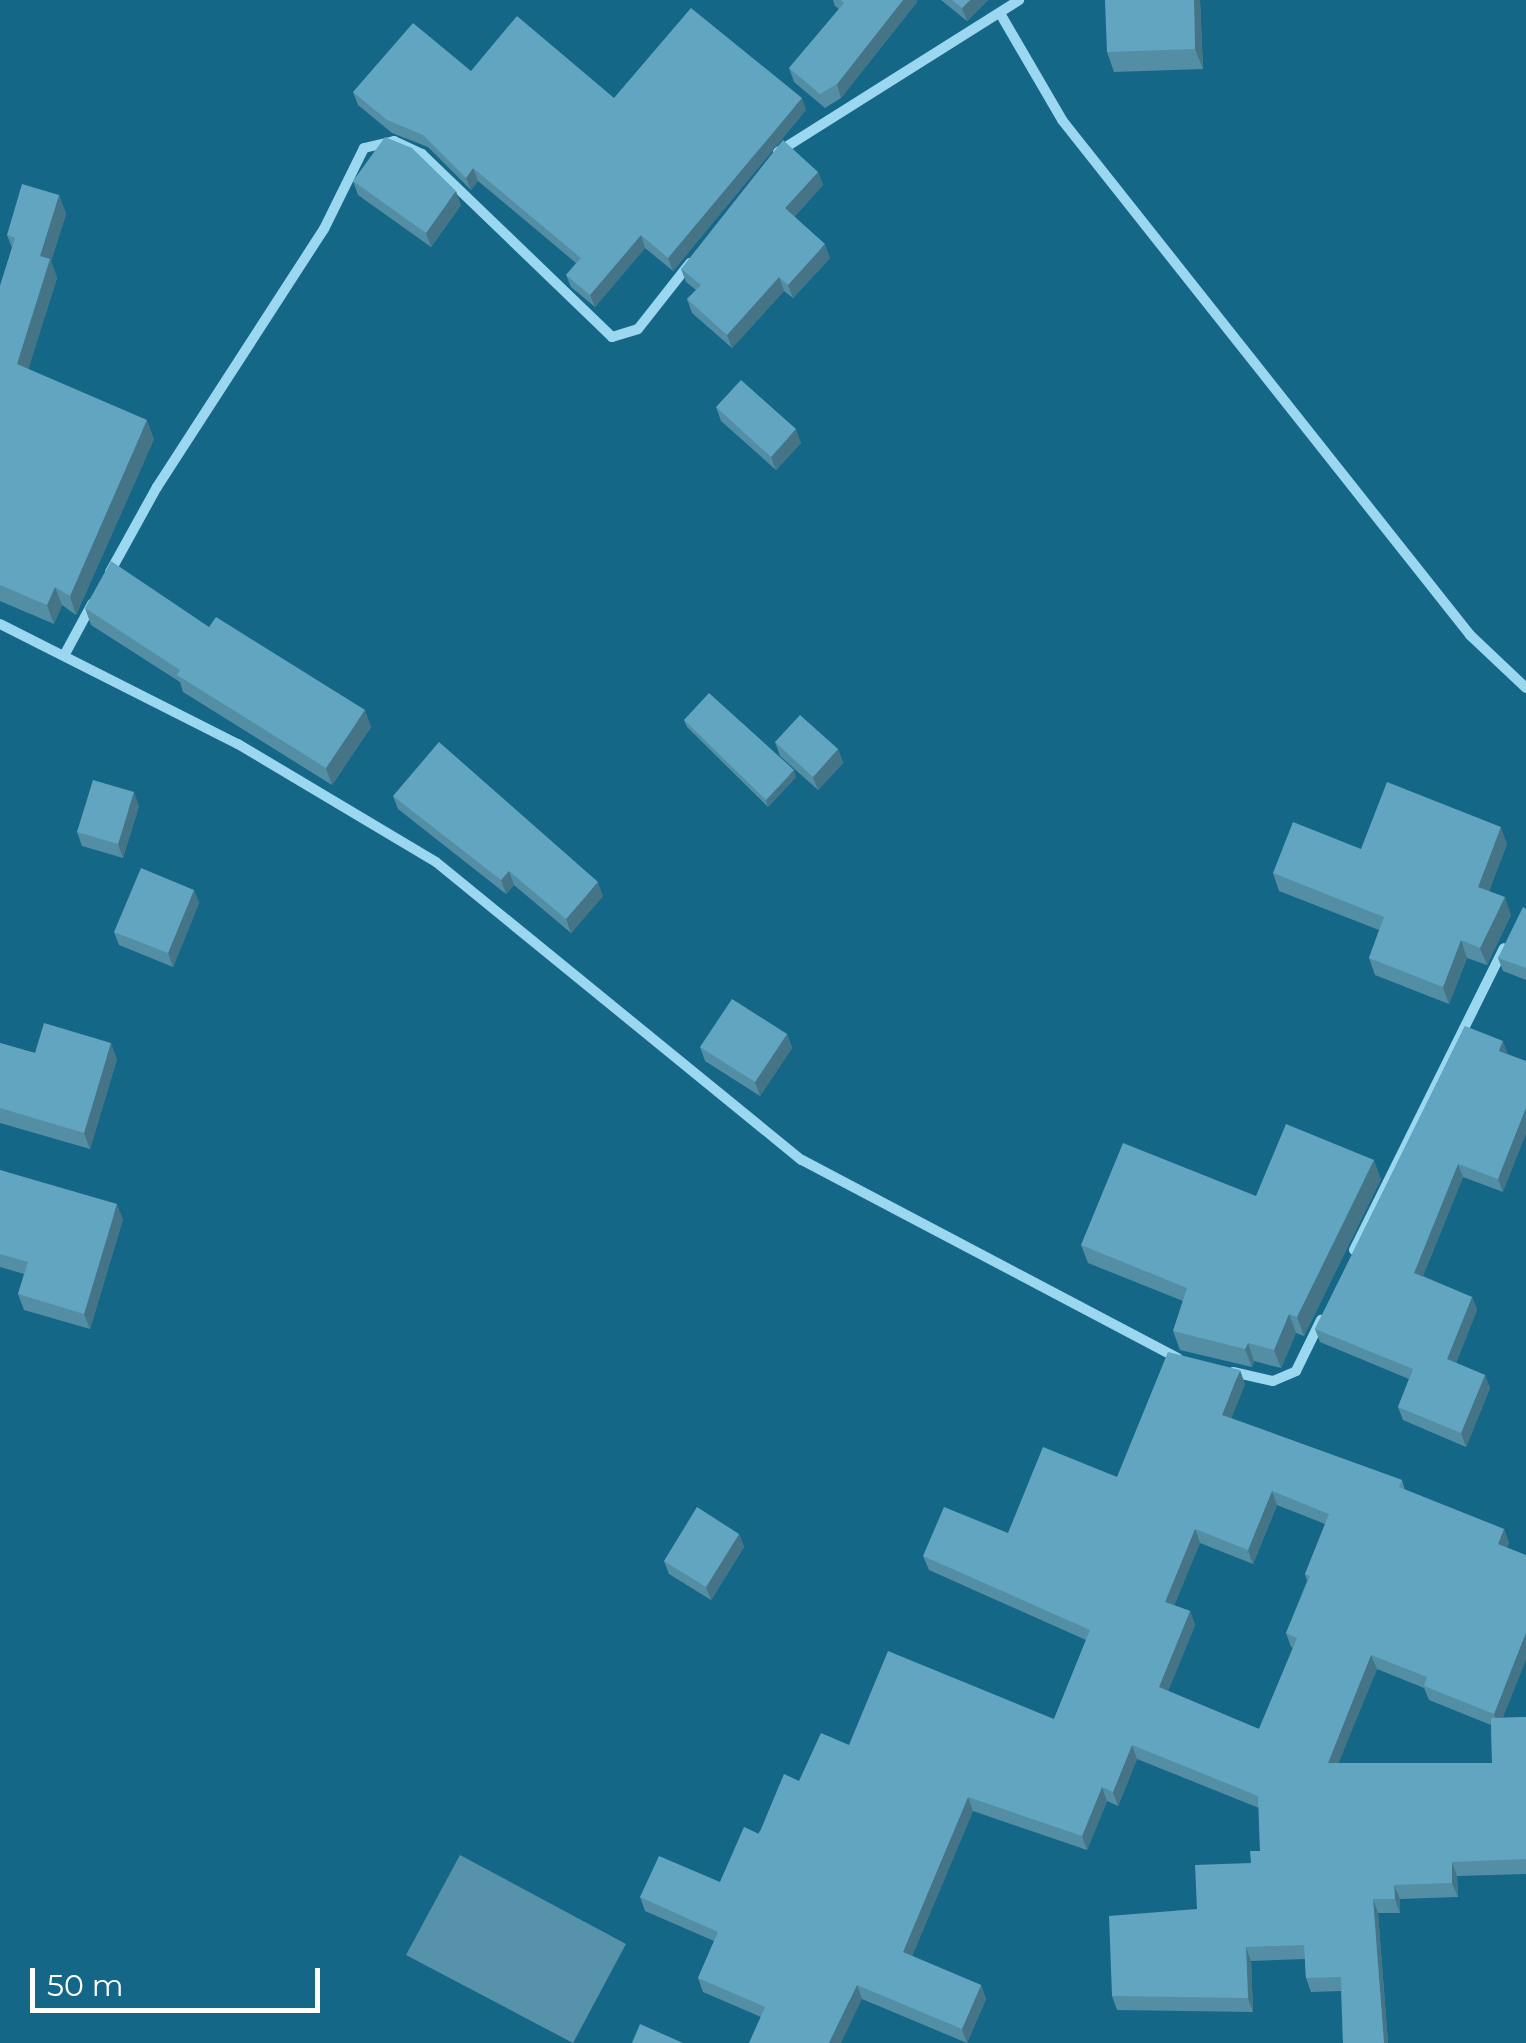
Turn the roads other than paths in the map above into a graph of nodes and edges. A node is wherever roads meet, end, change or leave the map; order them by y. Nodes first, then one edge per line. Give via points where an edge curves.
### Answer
1 (1020, 0) edge
2 (1001, 15) junction
3 (774, 157) edge
4 (700, 251) edge
5 (0, 624) edge
6 (66, 652) junction
7 (1526, 688) edge
8 (1508, 940) edge
9 (1347, 1264) edge
10 (1332, 1298) edge
11 (1200, 1365) edge
12 (1218, 1369) edge

1 - 2 street
2 - 3 street via 787,142
2 - 7 street via 1062,120 1308,423 1470,636
4 - 6 street via 638,329 612,337 422,154 394,141 364,148 324,229 157,487
5 - 6 street
6 - 11 street via 436,862 802,1160
8 - 9 street
10 - 12 street via 1296,1371 1273,1381

